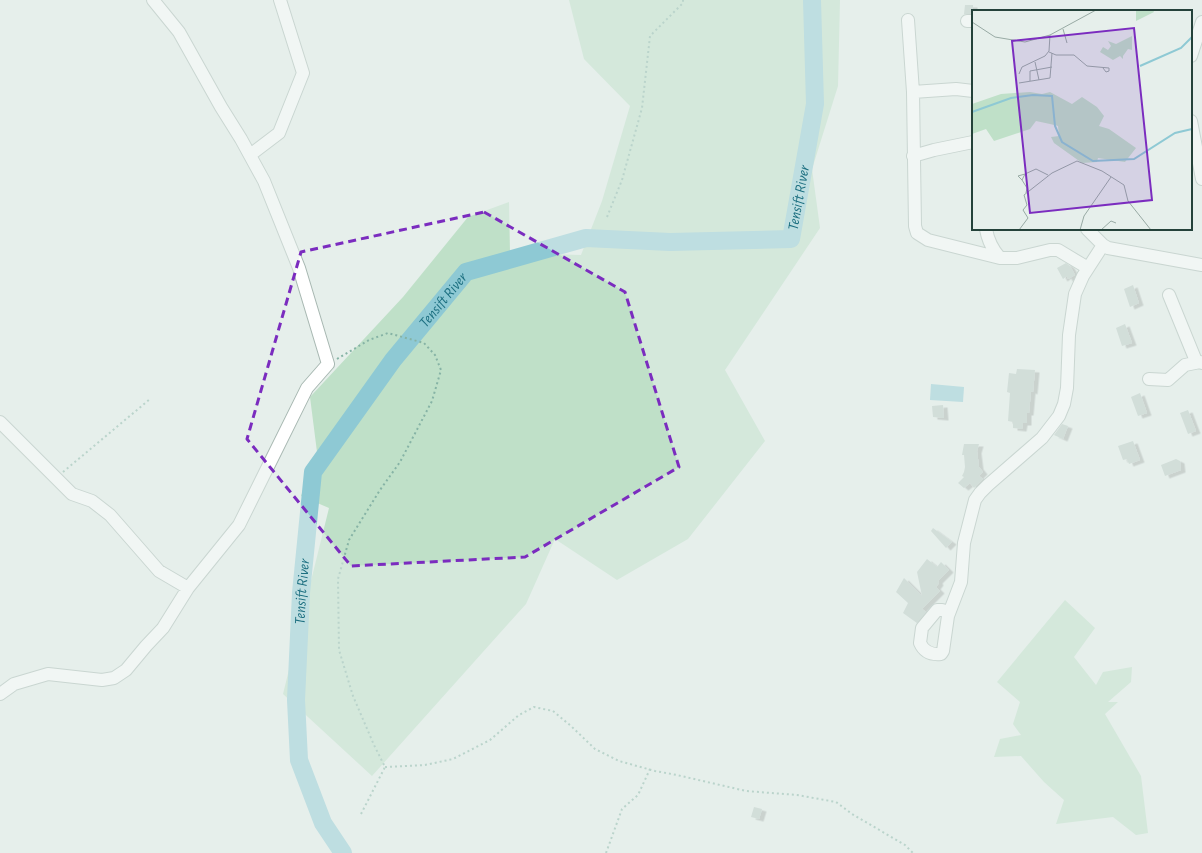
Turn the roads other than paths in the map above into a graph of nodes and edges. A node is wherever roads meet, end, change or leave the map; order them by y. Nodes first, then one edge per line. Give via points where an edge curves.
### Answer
1 (153, 0) edge
2 (280, 0) edge
3 (908, 20) dead end
4 (1202, 22) edge
5 (1192, 53) edge
6 (972, 91) edge
7 (913, 92) junction
8 (1192, 126) edge
9 (972, 142) edge
10 (250, 155) junction
11 (913, 156) junction
12 (1202, 179) edge
13 (986, 230) edge
14 (1088, 230) edge
15 (1103, 245) junction
16 (1000, 258) junction
17 (1202, 265) edge
18 (1088, 268) junction
19 (1169, 296) dead end
20 (1201, 362) edge
21 (1149, 379) dead end
22 (0, 422) edge
23 (188, 588) junction
24 (949, 612) dead end
25 (0, 694) edge

1 - 10 street via 180,32
2 - 10 street via 303,73 279,133
3 - 7 street
4 - 5 street
6 - 7 street via 956,89
7 - 11 street
8 - 12 street
9 - 11 street
10 - 23 street via 293,253 328,364 307,388 239,525
11 - 16 street via 917,233 928,240
13 - 16 street via 989,241
14 - 15 street
15 - 17 street via 1122,251
15 - 18 street
16 - 18 street via 1017,258 1055,250
18 - 24 street via 1076,294 1071,317 1069,370 1064,404 1059,416 1042,438 976,498 964,543 961,582
19 - 20 street via 1196,360
20 - 21 street via 1184,365 1168,380
22 - 23 street via 72,494 92,501 110,515 159,571
23 - 25 street via 163,628 126,670 114,678 102,680 48,674 14,684

